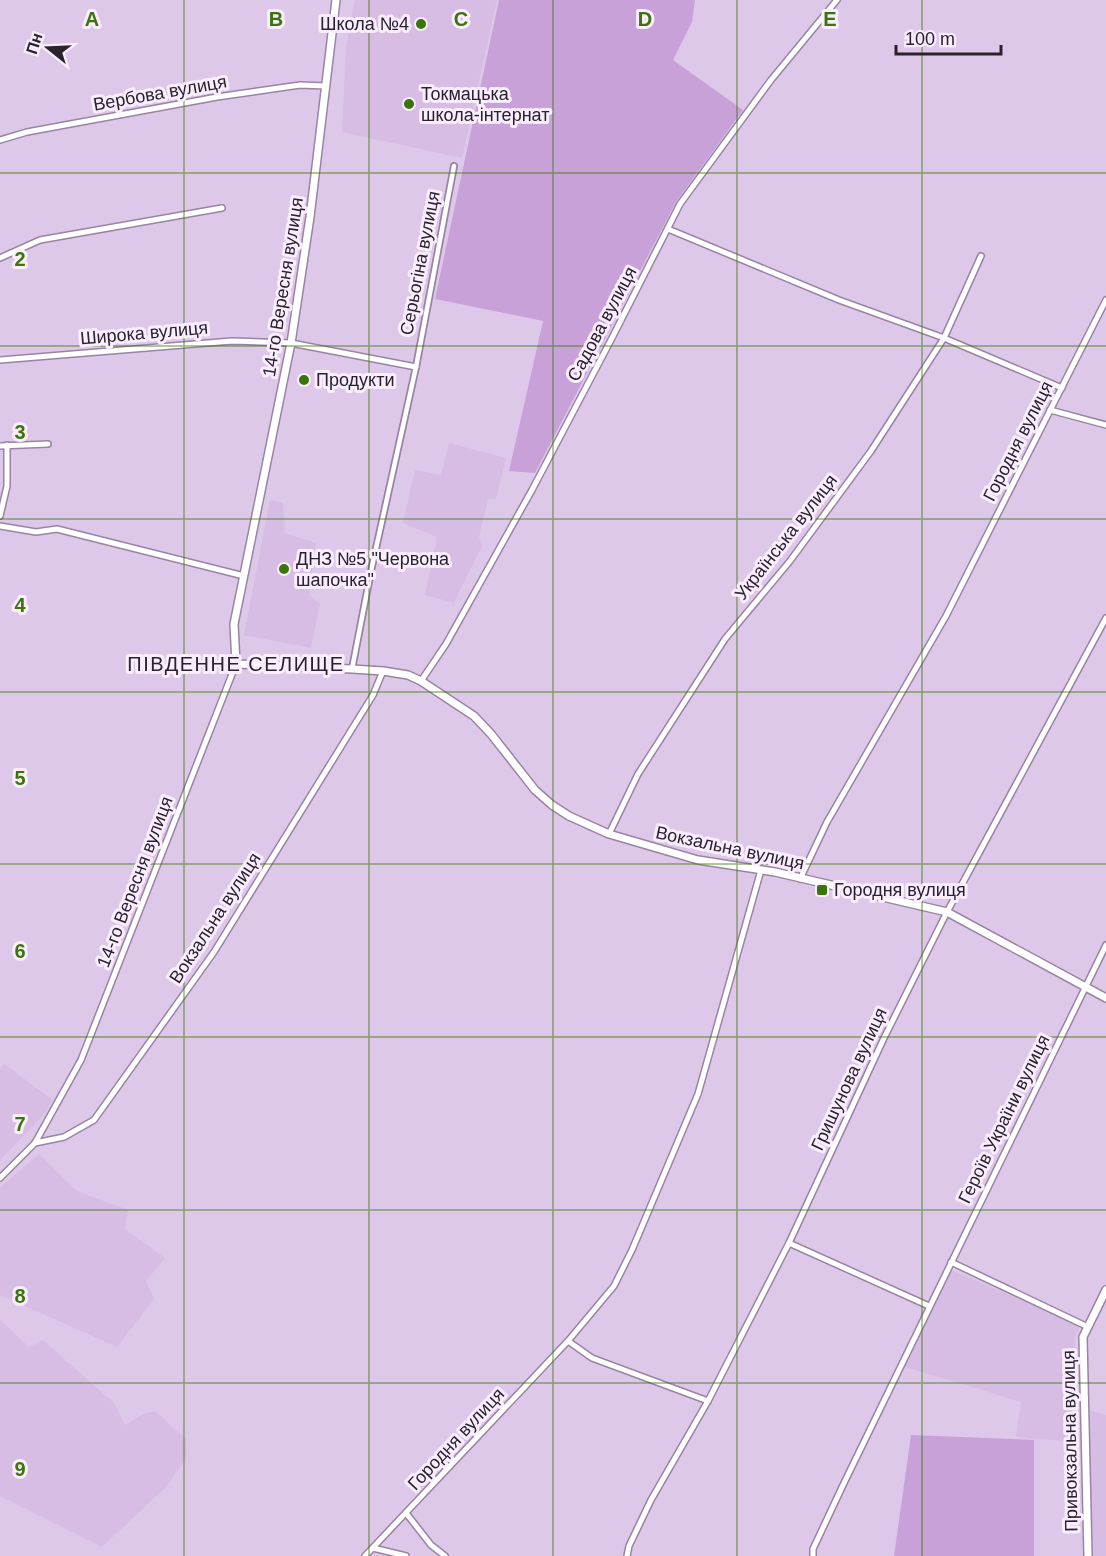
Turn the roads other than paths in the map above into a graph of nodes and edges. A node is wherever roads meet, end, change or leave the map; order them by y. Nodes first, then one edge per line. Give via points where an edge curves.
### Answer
1 (336, 0) edge
2 (837, 0) edge
3 (326, 86) junction
4 (0, 140) edge
5 (453, 166) dead end
6 (222, 208) dead end
7 (668, 229) junction
8 (981, 256) dead end
9 (0, 258) edge
10 (1106, 300) edge
11 (944, 338) junction
12 (291, 343) junction
13 (0, 360) edge
14 (416, 367) junction
15 (1062, 388) junction
16 (1050, 410) junction
17 (1106, 425) edge
18 (48, 444) dead end
19 (3, 446) edge
20 (0, 516) edge
21 (0, 526) edge
22 (244, 576) junction
23 (1106, 618) edge
24 (236, 664) junction
25 (352, 669) junction
26 (383, 671) junction
27 (421, 681) junction
28 (609, 834) junction
29 (761, 870) junction
30 (800, 879) junction
31 (947, 912) junction
32 (1106, 945) edge
33 (1086, 986) junction
34 (1106, 998) edge
35 (35, 1143) junction
36 (0, 1178) edge
37 (789, 1243) junction
38 (951, 1262) junction
39 (1106, 1290) edge
40 (929, 1306) junction
41 (1088, 1327) junction
42 (568, 1341) junction
43 (708, 1401) junction
44 (406, 1513) junction
45 (373, 1548) junction
46 (365, 1556) edge
47 (406, 1556) edge
48 (445, 1556) edge
49 (627, 1556) edge
50 (813, 1556) edge
51 (1088, 1556) edge

1 - 3 street, 14-го Вересня вулиця
2 - 7 street, Садова вулиця via 771,80 680,204
3 - 4 street, Вербова вулиця via 300,85 217,97
3 - 12 street, 14-го Вересня вулиця
5 - 14 street, Серьогіна вулиця
6 - 9 street via 40,240
7 - 11 street via 839,300
7 - 27 street, Садова вулиця via 532,490 446,644
8 - 11 street, Українська вулиця
10 - 15 street, Городня вулиця
11 - 15 street
11 - 28 street, Українська вулиця via 871,451 790,561 725,639 638,774
12 - 13 street, Широка вулиця via 232,341
12 - 14 street
12 - 22 street, 14-го Вересня вулиця
14 - 25 street, Серьогіна вулиця
15 - 16 street, Городня вулиця
16 - 17 street
16 - 30 street, Городня вулиця via 946,616 827,822
18 - 19 street
19 - 20 street via 7,486
21 - 22 street via 36,532 57,529
22 - 24 street, 14-го Вересня вулиця via 234,624
23 - 31 street, Гришунова вулиця
24 - 25 street, Вокзальна вулиця
24 - 35 street, 14-го Вересня вулиця via 81,1060
25 - 26 street, Вокзальна вулиця
26 - 27 street, Вокзальна вулиця
26 - 35 street, Вокзальна вулиця via 373,695 214,952 94,1120 64,1137
27 - 28 street, Вокзальна вулиця via 474,716 552,805
28 - 29 street, Вокзальна вулиця via 698,860
29 - 30 street, Вокзальна вулиця
29 - 42 street, Городня вулиця via 698,1094 614,1286
30 - 31 street, Вокзальна вулиця
31 - 33 street, Вокзальна вулиця
31 - 37 street, Гришунова вулиця
32 - 33 street, Героїв України вулиця
33 - 34 street, Вокзальна вулиця
33 - 38 street, Героїв України вулиця
35 - 36 street, 14-го Вересня вулиця
37 - 40 street
37 - 43 street, Гришунова вулиця
38 - 40 street, Героїв України вулиця
38 - 41 street, Привокзальна вулиця
39 - 41 street, Привокзальна вулиця
40 - 50 street, Героїв України вулиця
41 - 51 street, Привокзальна вулиця via 1083,1337
42 - 43 street via 592,1358
42 - 44 street, Городня вулиця
43 - 49 street, Гришунова вулиця via 651,1500
44 - 45 street, Городня вулиця
44 - 48 street
45 - 46 street, Городня вулиця
45 - 47 street

